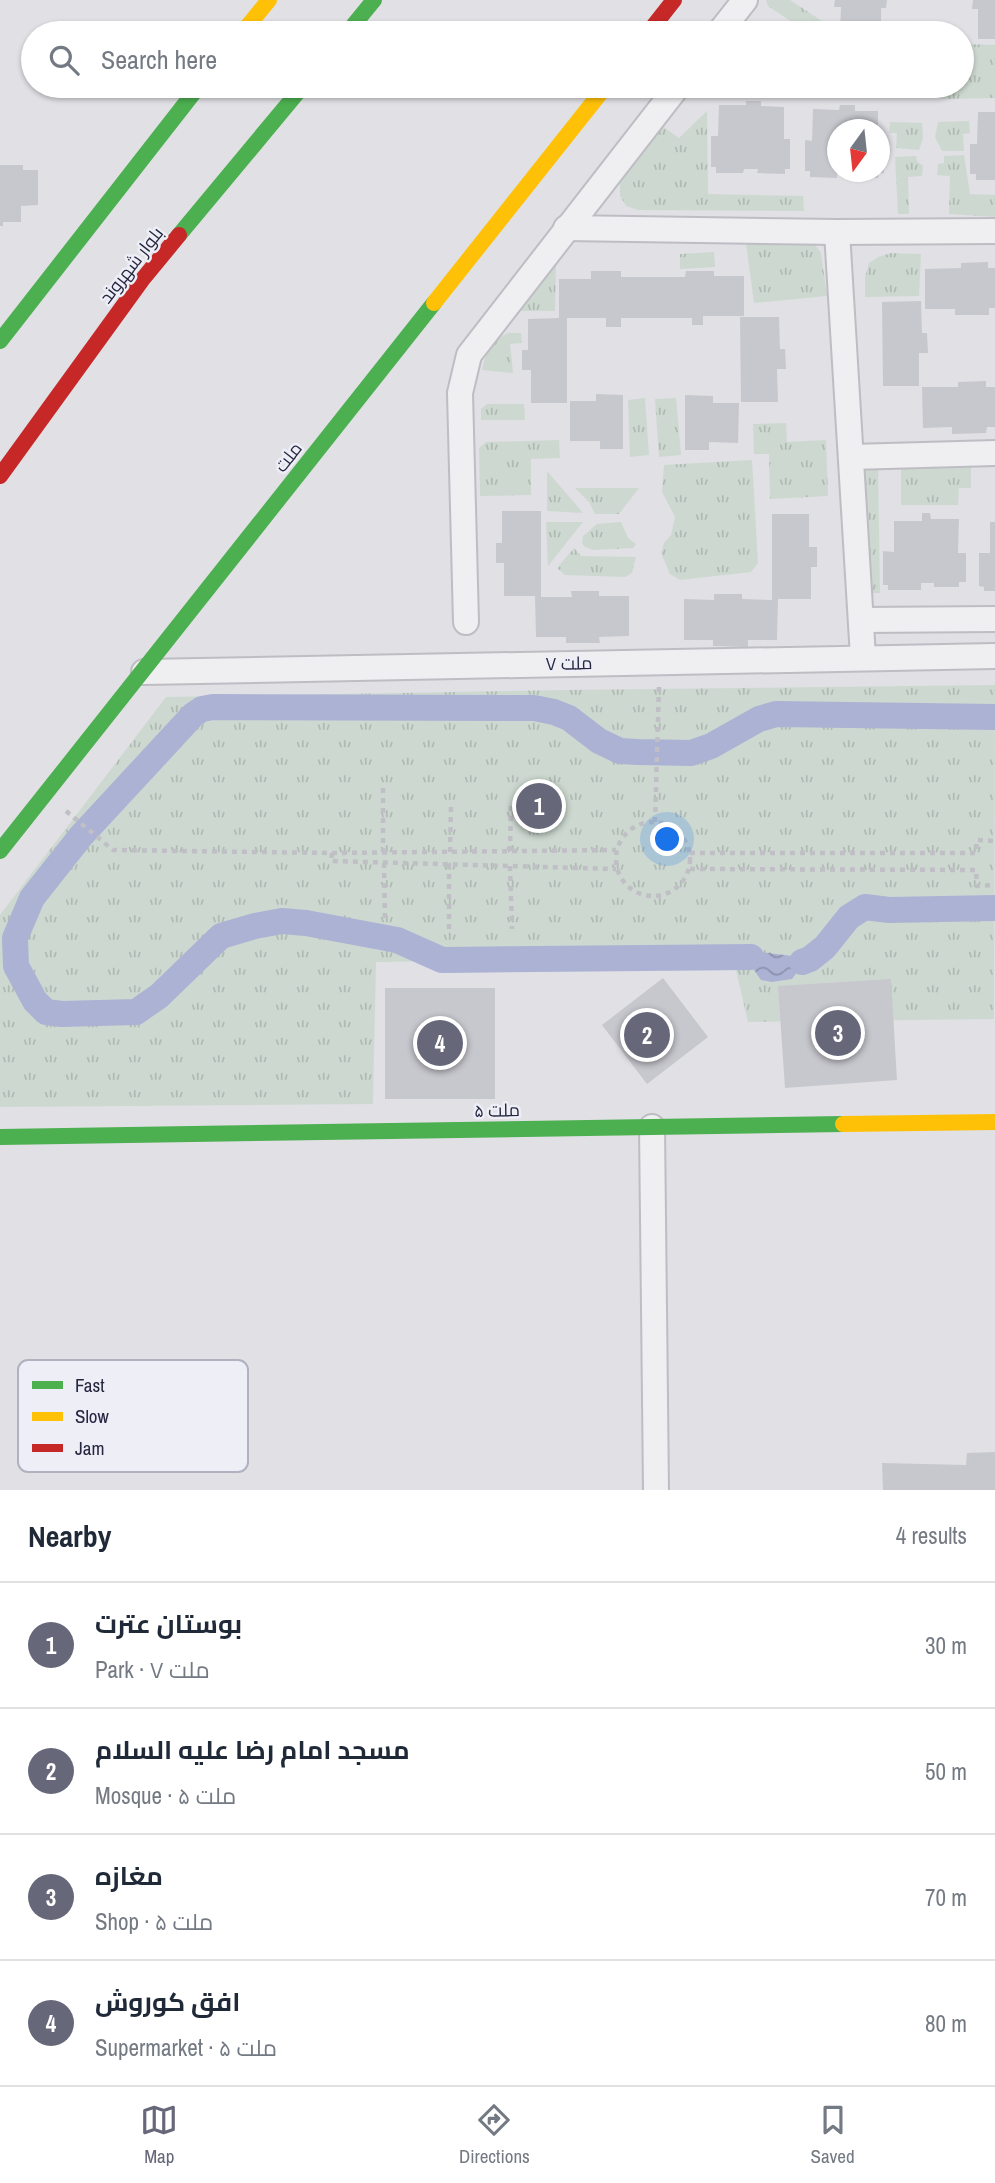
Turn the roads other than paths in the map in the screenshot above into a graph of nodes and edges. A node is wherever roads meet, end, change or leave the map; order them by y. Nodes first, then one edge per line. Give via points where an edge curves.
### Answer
1 (269, 0) edge
2 (374, 0) edge
3 (674, 0) edge
4 (745, 0) edge
5 (252, 21) edge
6 (357, 21) edge
7 (657, 21) edge
8 (728, 21) edge
9 (190, 98) edge
10 (293, 98) edge
11 (597, 98) edge
12 (669, 98) edge
13 (566, 228) junction
14 (995, 231) edge
15 (837, 232) junction
16 (0, 341) edge
17 (995, 453) edge
18 (851, 457) junction
19 (0, 476) edge
20 (995, 619) edge
21 (861, 620) junction
22 (466, 622) dead end
23 (995, 656) edge
24 (863, 657) junction
25 (144, 671) junction
26 (0, 851) edge
27 (995, 1122) edge
28 (652, 1127) junction
29 (0, 1137) edge
30 (656, 1490) edge

1 - 5 street
2 - 6 street
3 - 7 street
4 - 8 street
9 - 16 street
10 - 19 street, بلوار شهروند via 142,280
11 - 25 street, ملت
12 - 13 street
13 - 15 street
13 - 22 street via 469,355 460,393
14 - 15 street
15 - 18 street
17 - 18 street
18 - 21 street
20 - 21 street
21 - 24 street
23 - 24 street, ملت ۷
24 - 25 street, ملت ۷
25 - 26 street, ملت
27 - 28 street, ملت ۵
28 - 29 street, ملت ۵
28 - 30 street

